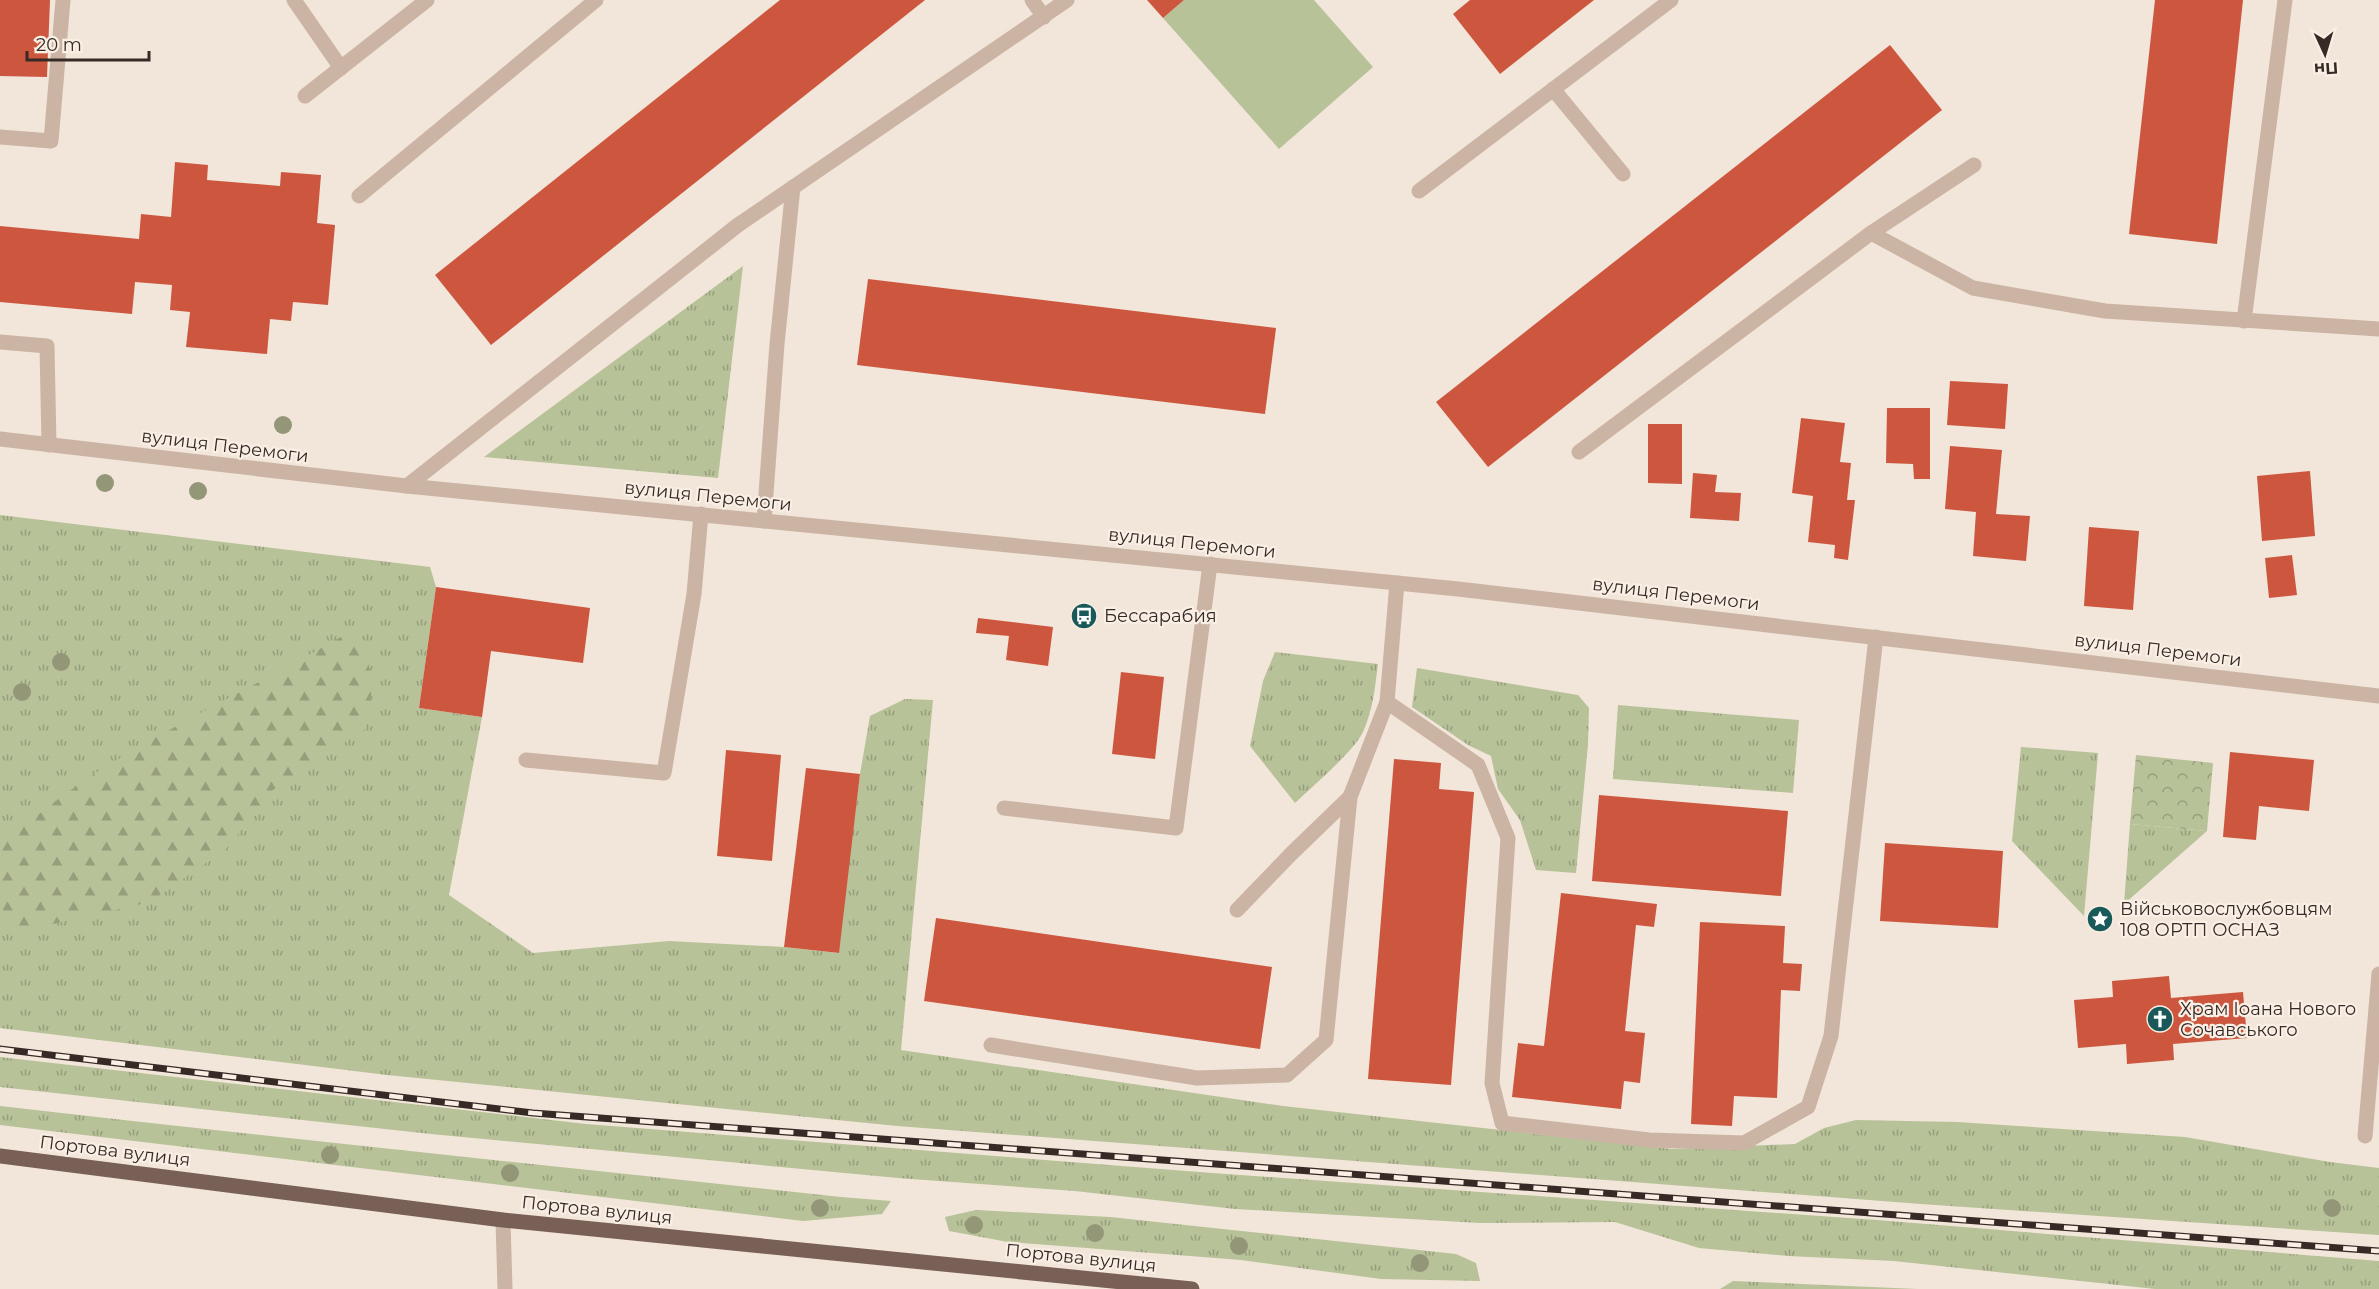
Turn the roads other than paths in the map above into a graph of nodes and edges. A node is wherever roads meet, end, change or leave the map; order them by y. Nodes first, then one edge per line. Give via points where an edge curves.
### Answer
1 (63, 0) edge
2 (294, 0) edge
3 (427, 0) edge
4 (596, 0) edge
5 (1032, 0) edge
6 (1067, 0) edge
7 (1671, 0) edge
8 (2285, 0) edge
9 (1044, 17) junction
10 (341, 68) junction
11 (1552, 89) junction
12 (305, 96) dead end
13 (0, 137) edge
14 (1974, 165) dead end
15 (1623, 174) dead end
16 (793, 187) junction
17 (1419, 190) dead end
18 (359, 196) dead end
19 (1871, 233) junction
20 (2244, 321) junction
21 (2379, 329) edge
22 (0, 342) edge
23 (0, 439) edge
24 (49, 445) junction
25 (1579, 452) dead end
26 (407, 486) junction
27 (701, 514) junction
28 (764, 521) junction
29 (1210, 564) junction
30 (1397, 583) junction
31 (1876, 637) junction
32 (2379, 696) edge
33 (1387, 702) junction
34 (526, 760) dead end
35 (1350, 797) junction
36 (1004, 808) dead end
37 (1237, 910) dead end
38 (2379, 974) edge
39 (991, 1045) dead end
40 (2365, 1136) dead end
41 (0, 1156) edge
42 (503, 1220) junction
43 (504, 1289) edge
44 (1192, 1289) edge

1 - 13 street via 51,141
2 - 10 street
3 - 10 street
4 - 18 street
5 - 9 street
6 - 9 street
7 - 11 street
8 - 20 street
9 - 16 street
10 - 12 street
11 - 15 street
11 - 17 street
14 - 19 street
16 - 26 street via 738,225
16 - 28 street
19 - 20 street via 1973,288 2105,311
19 - 25 street
20 - 21 street
22 - 24 street via 47,346
23 - 24 street, вулиця Перемоги
24 - 26 street, вулиця Перемоги
26 - 27 street, вулиця Перемоги
27 - 28 street, вулиця Перемоги
27 - 34 street via 694,594 664,773
28 - 29 street, вулиця Перемоги
29 - 30 street, вулиця Перемоги
29 - 36 street via 1176,828
30 - 31 street, вулиця Перемоги
30 - 33 street
31 - 32 street, вулиця Перемоги
31 - 33 street via 1831,1036 1808,1107 1744,1143 1649,1140 1502,1123 1491,1083 1508,838 1478,765
33 - 35 street
35 - 37 street
35 - 39 street via 1326,1040 1287,1075 1197,1078
38 - 40 street
41 - 42 main road, Портова вулиця
42 - 43 street
42 - 44 main road, Портова вулиця

